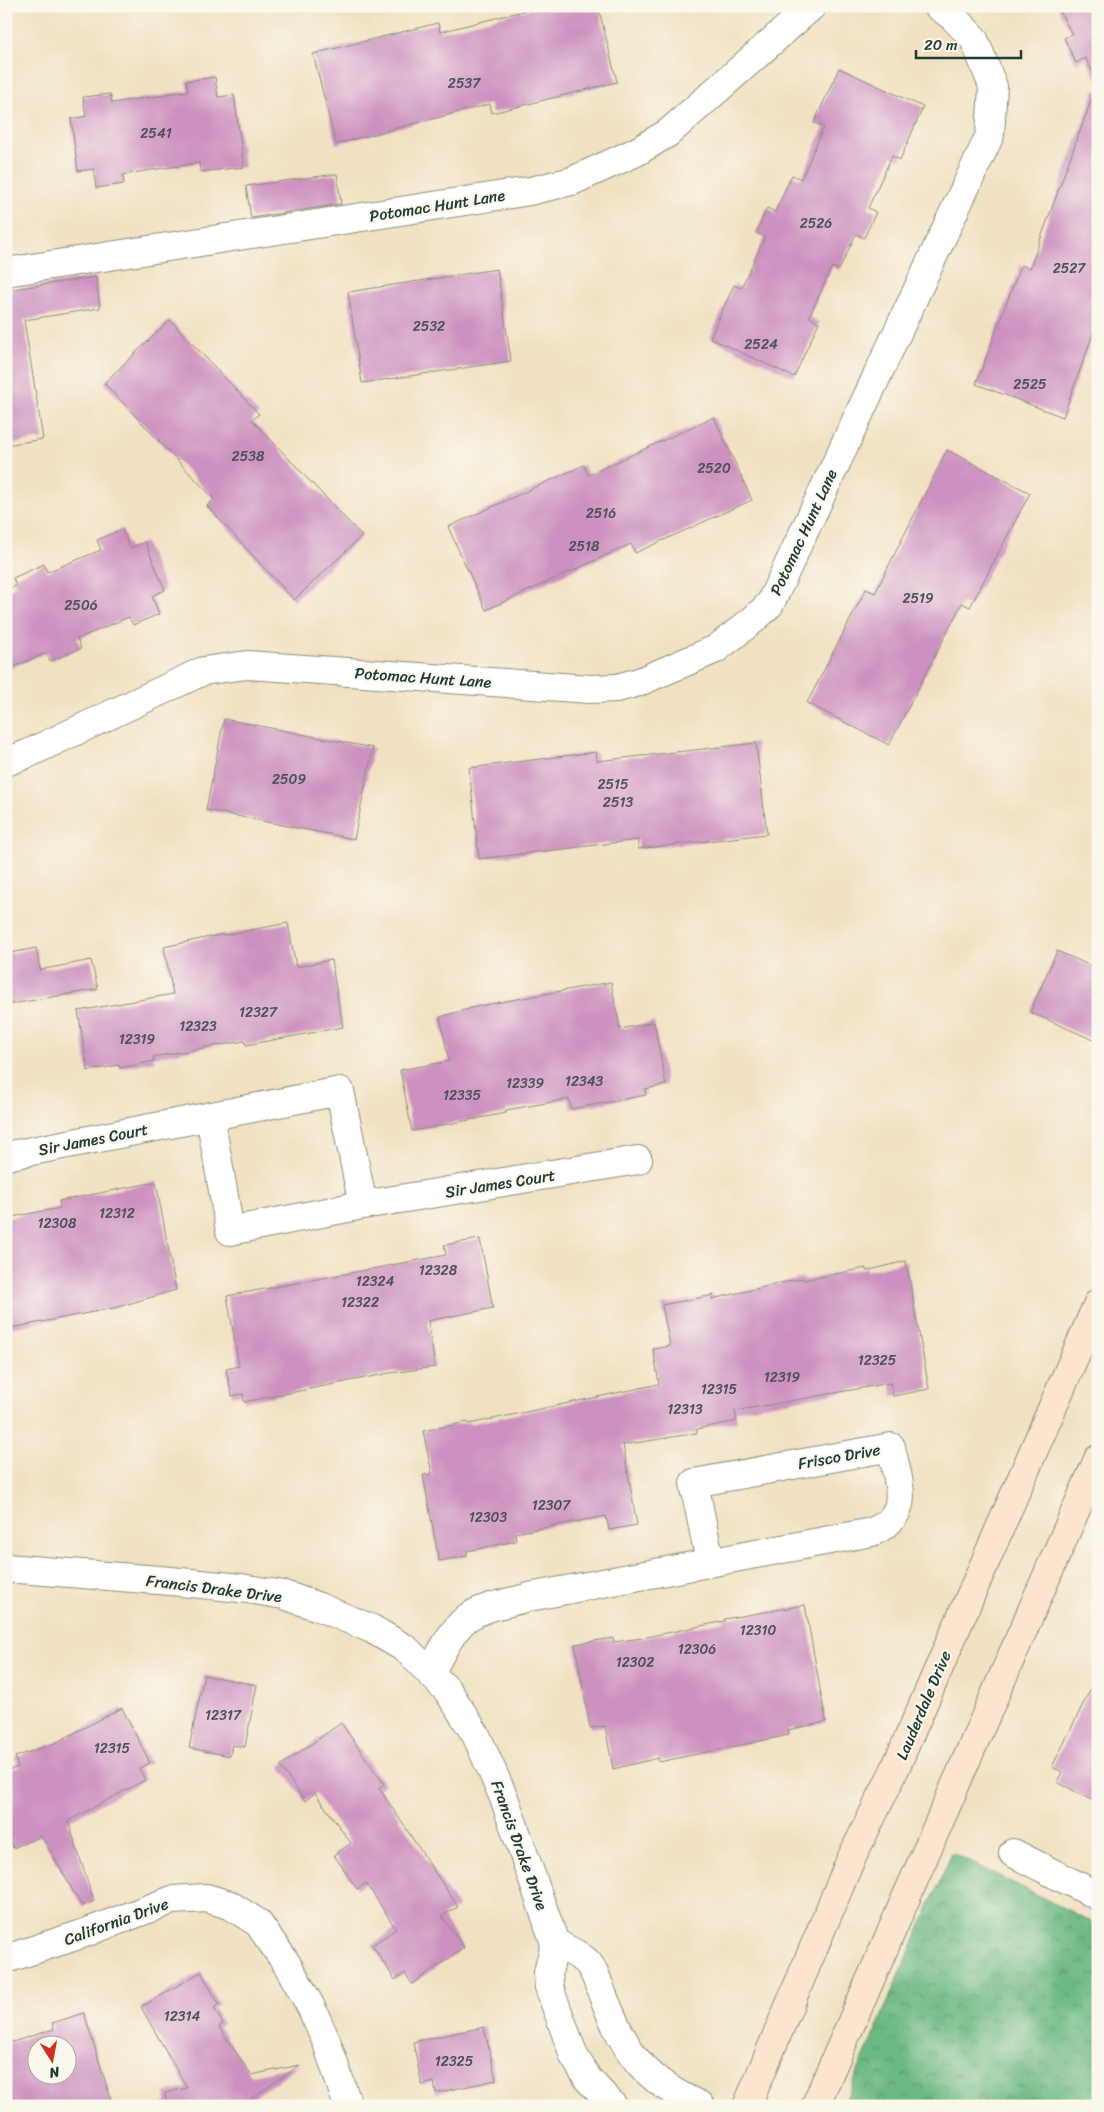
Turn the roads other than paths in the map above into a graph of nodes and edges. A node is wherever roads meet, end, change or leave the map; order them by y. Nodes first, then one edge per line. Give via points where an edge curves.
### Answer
1 (812, 6) edge
2 (938, 6) edge
3 (6, 272) edge
4 (6, 762) edge
5 (210, 1116) junction
6 (6, 1156) edge
7 (638, 1160) dead end
8 (363, 1205) junction
9 (1098, 1303) edge
10 (1098, 1460) edge
11 (710, 1562) junction
12 (6, 1568) edge
13 (430, 1672) junction
14 (1013, 1853) dead end
15 (1098, 1896) edge
16 (555, 1943) junction
17 (6, 1959) edge
18 (348, 2106) edge
19 (613, 2106) edge
20 (701, 2106) edge
21 (747, 2106) edge
22 (816, 2106) edge

1 - 3 street, Potomac Hunt Lane via 668,132 636,152 572,181 511,194
2 - 4 street, Potomac Hunt Lane via 974,39 993,86 990,135 770,604 753,620 716,648 639,682 617,688 590,689 247,665 203,672
5 - 6 street, Sir James Court
5 - 8 street, Sir James Court via 340,1091
5 - 8 street, Sir James Court via 230,1231
7 - 8 street, Sir James Court
9 - 21 main road, Lauderdale Drive via 898,1762 851,1859
10 - 22 main road
11 - 11 street, Frisco Drive via 872,1532 885,1526 897,1515 901,1499 892,1446 694,1483
11 - 13 street, Frisco Drive via 529,1597 485,1609 468,1618 451,1636
12 - 13 street, Francis Drake Drive via 171,1580 284,1595 372,1628 406,1649
13 - 16 street, Francis Drake Drive via 448,1691 476,1734 504,1798
14 - 15 street
16 - 19 street via 548,1973 549,1987 574,2056 588,2079
16 - 20 street via 586,1961 616,2028 634,2059 662,2085
17 - 18 street, California Drive via 172,1900 206,1898 230,1905 258,1924 287,1964 327,2043

